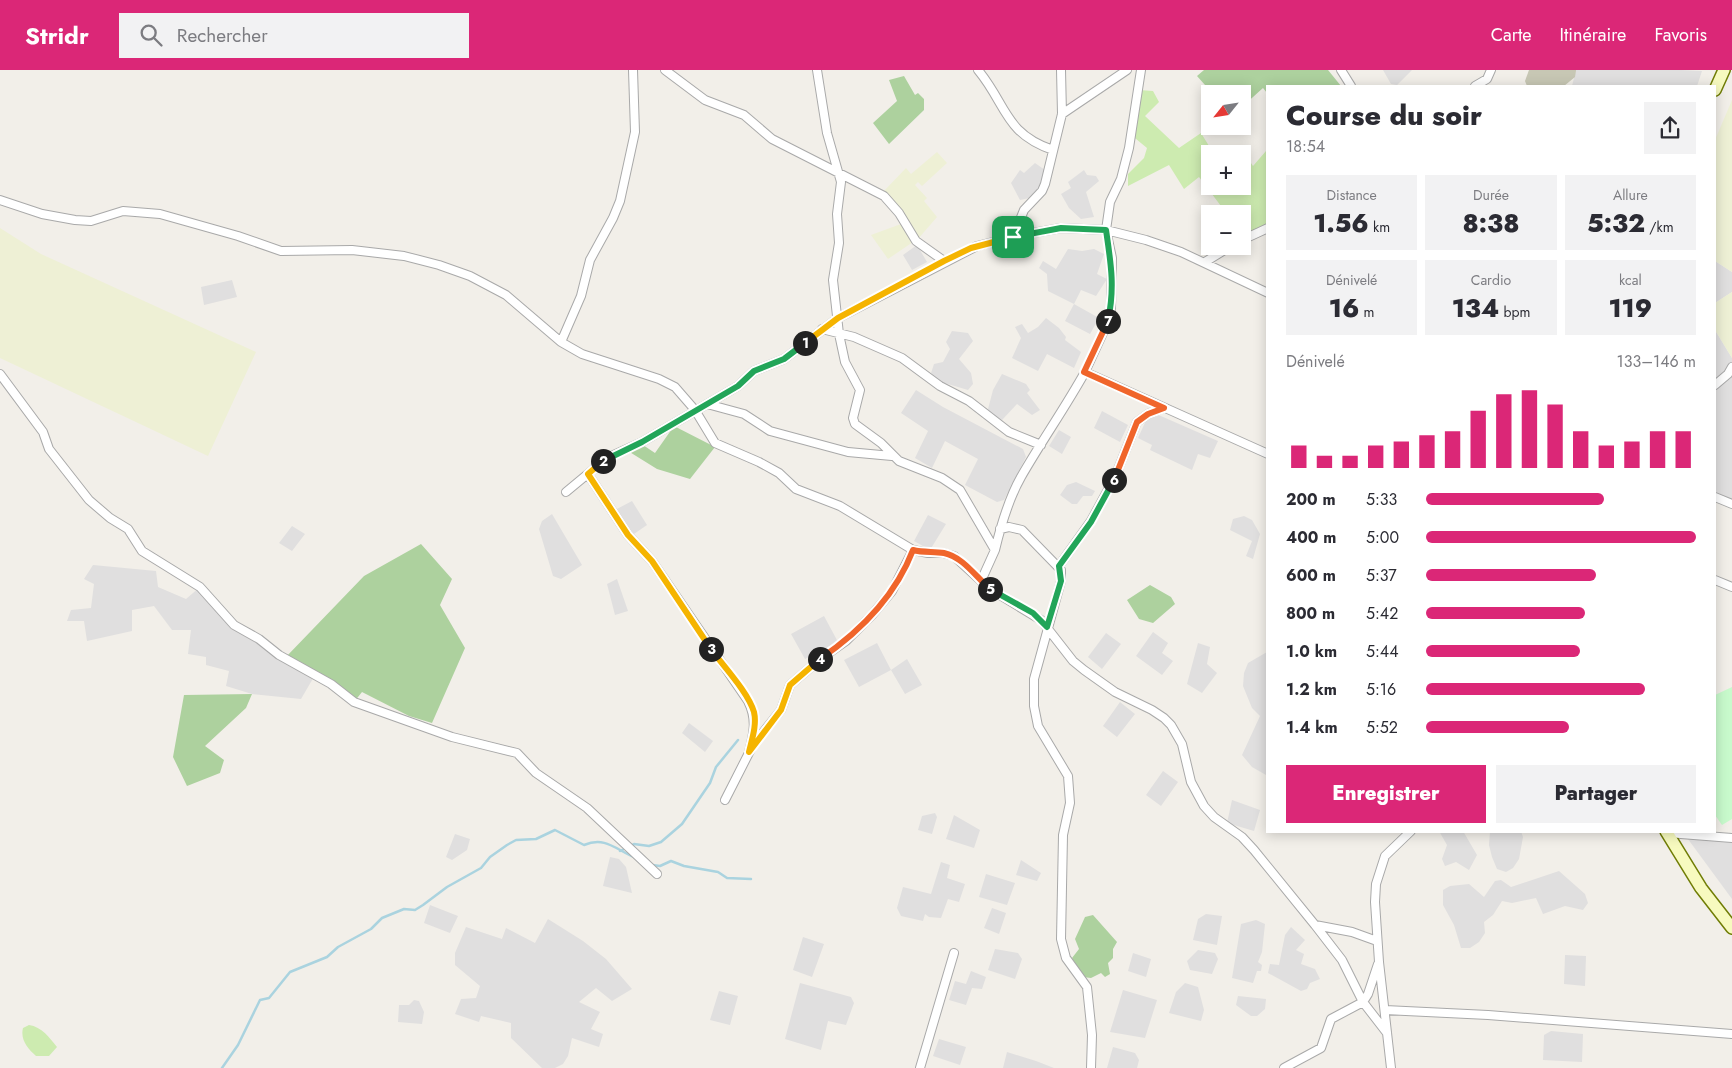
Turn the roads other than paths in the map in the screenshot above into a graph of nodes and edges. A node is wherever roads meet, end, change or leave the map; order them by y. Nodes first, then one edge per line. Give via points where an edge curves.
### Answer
1 (633, 70) edge
2 (665, 70) edge
3 (817, 70) edge
4 (978, 70) edge
5 (1061, 70) edge
6 (1127, 70) edge
7 (1141, 70) edge
8 (1341, 70) edge
9 (1490, 70) edge
10 (1724, 70) edge
11 (1487, 79) junction
12 (1350, 85) edge
13 (1477, 85) edge
14 (1491, 85) edge
15 (1716, 88) edge
16 (1062, 114) junction
17 (1053, 150) junction
18 (840, 174) junction
19 (0, 200) edge
20 (1266, 229) edge
21 (1106, 230) junction
22 (1251, 236) edge
23 (1013, 237) junction
24 (1216, 255) edge
25 (944, 261) junction
26 (1205, 262) junction
27 (1266, 292) edge
28 (838, 318) junction
29 (822, 330) junction
30 (839, 334) junction
31 (561, 342) junction
32 (1732, 367) edge
33 (1084, 372) junction
34 (0, 374) edge
35 (1716, 384) edge
36 (707, 404) junction
37 (1164, 408) junction
38 (695, 410) junction
39 (1041, 445) junction
40 (1266, 453) edge
41 (892, 456) junction
42 (588, 474) junction
43 (566, 492) dead end
44 (1716, 497) edge
45 (1732, 504) edge
46 (1000, 529) junction
47 (913, 550) junction
48 (994, 550) junction
49 (1059, 566) junction
50 (1716, 580) edge
51 (981, 581) junction
52 (1732, 587) edge
53 (1047, 627) junction
54 (749, 752) junction
55 (725, 800) dead end
56 (1408, 833) edge
57 (1668, 833) edge
58 (1678, 833) edge
59 (1732, 838) edge
60 (657, 874) dead end
61 (1316, 925) junction
62 (1732, 928) edge
63 (1377, 942) junction
64 (954, 953) dead end
65 (1379, 962) junction
66 (1363, 1002) junction
67 (1385, 1010) junction
68 (1388, 1034) junction
69 (1732, 1034) edge
70 (920, 1068) edge
71 (1091, 1068) edge
72 (1284, 1068) edge
73 (1391, 1068) edge

1 - 31 street via 635,132 620,201 590,260 581,296
2 - 18 street via 705,100 744,115 772,139
3 - 18 street via 827,134
4 - 17 street via 1020,133 1032,142
5 - 16 street
6 - 16 street
7 - 21 street via 1129,148 1121,179 1110,202
8 - 12 street
9 - 11 street
10 - 15 main road
11 - 13 street
11 - 14 street
16 - 17 street
17 - 23 street via 1044,188 1027,206
18 - 25 street via 884,196 899,212 916,241
18 - 28 street via 836,214 839,243 833,280
19 - 31 street via 42,214 75,220 91,221 123,211 160,214 281,251 352,250 404,256 470,276 506,295
20 - 22 street
21 - 23 street via 1061,228
21 - 26 street via 1146,240
21 - 33 street via 1112,258 1111,308 1108,322
23 - 25 street via 971,248
24 - 26 street
25 - 28 street
26 - 27 street
28 - 29 street
28 - 30 street
29 - 30 street
29 - 36 street via 784,359 754,371 738,386
30 - 39 street via 854,337 907,361 940,386 969,401 1009,432
30 - 41 street via 845,362 860,390 853,418 855,424 881,443
31 - 38 street via 603,362 675,387
32 - 35 street
33 - 37 street
33 - 39 street
34 - 60 street via 43,432 49,449 89,500 128,529 142,551 200,587 234,625 331,684 354,702 452,737 517,753 536,772 587,808
36 - 38 street
36 - 41 street via 744,414 770,431 848,452
37 - 40 street
37 - 49 street via 1137,422 1115,477 1091,522
38 - 42 street via 642,442 607,458
38 - 47 street via 710,437 721,447 759,462 779,473 796,489 840,506
39 - 46 street via 1020,478
41 - 48 street via 906,465 942,478 960,490
42 - 43 street
42 - 54 street via 748,701 754,713
44 - 45 street
46 - 48 street
46 - 49 street via 1022,530
47 - 51 street via 954,556
47 - 54 street via 886,600 846,641 790,685 781,710
48 - 51 street
49 - 53 street via 1061,581
50 - 52 street
51 - 53 street via 997,594 1033,613
53 - 61 street via 1072,661 1115,692 1152,710 1171,725 1182,744 1191,782 1204,806 1254,850
53 - 71 street via 1034,679 1035,716 1068,776 1070,803 1063,835 1061,938 1066,958 1087,987 1092,1035
54 - 55 street
56 - 63 street via 1390,849 1378,872 1374,902
57 - 62 main road via 1701,888
58 - 59 street
61 - 63 street via 1352,932
61 - 66 street via 1342,960
63 - 65 street
64 - 70 street
65 - 66 street
65 - 67 street
66 - 68 street
66 - 72 street via 1332,1019 1321,1048
67 - 68 street
67 - 69 street
68 - 73 street

